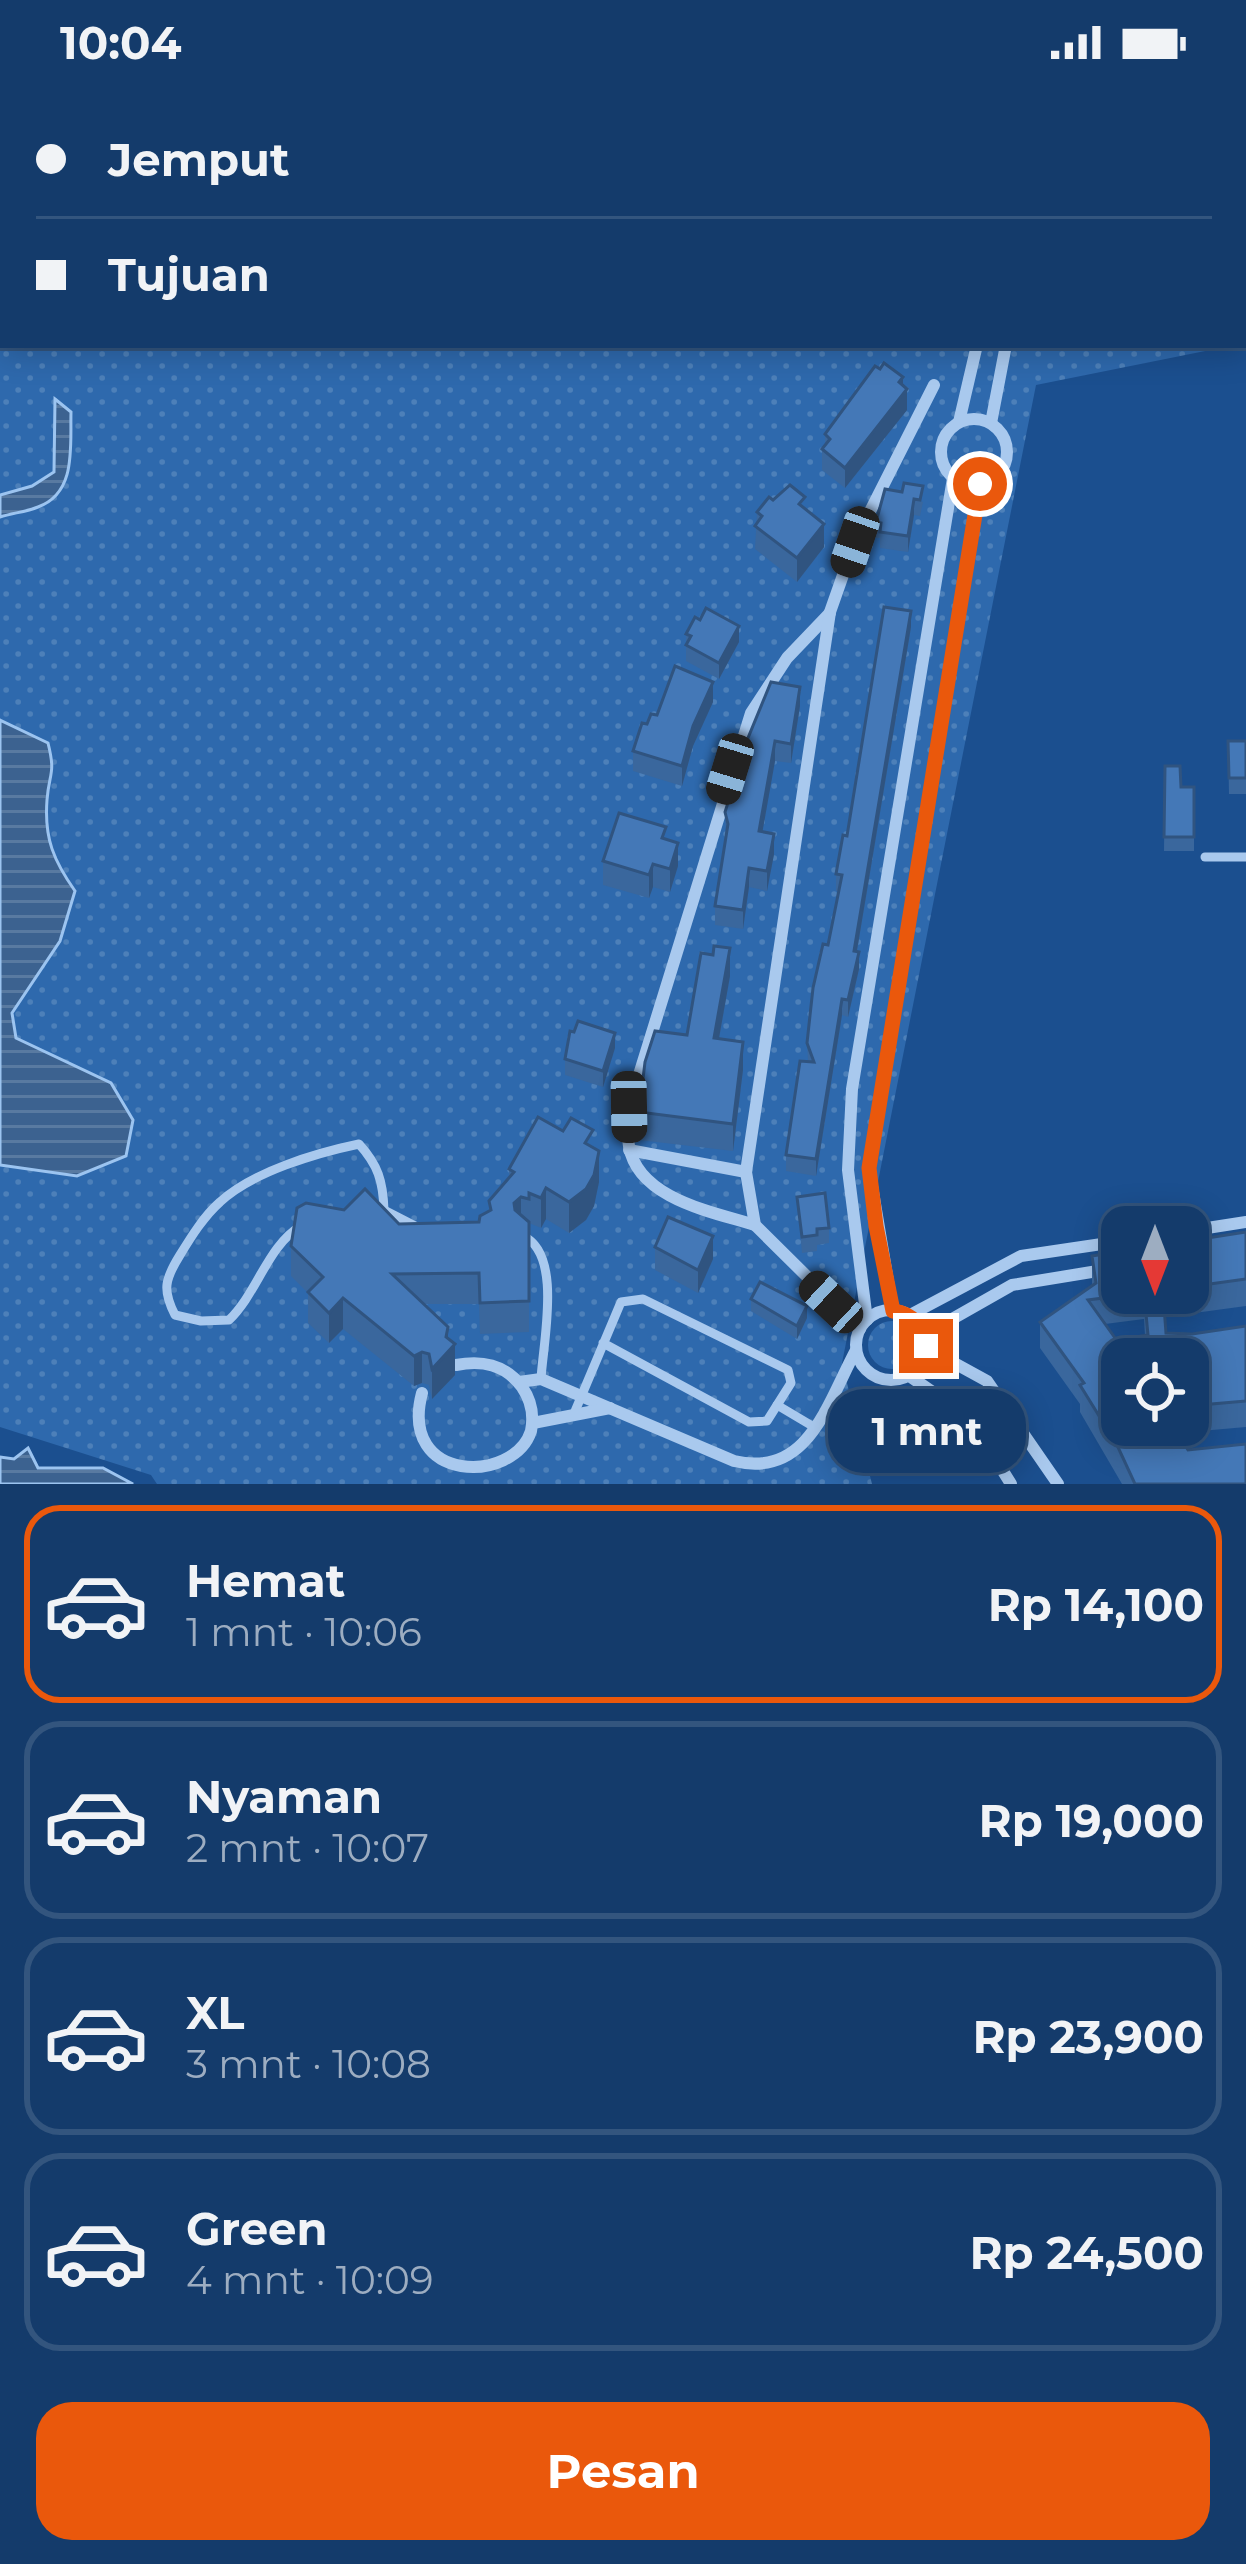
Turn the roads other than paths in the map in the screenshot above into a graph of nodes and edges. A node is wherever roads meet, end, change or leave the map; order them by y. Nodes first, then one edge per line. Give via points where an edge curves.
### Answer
1 (975, 348) edge
2 (1005, 348) edge
3 (934, 385) dead end
4 (959, 422) junction
5 (991, 423) junction
6 (953, 478) junction
7 (980, 484) junction
8 (830, 612) junction
9 (1246, 856) edge
10 (1204, 857) dead end
11 (629, 1150) junction
12 (746, 1172) junction
13 (355, 1208) edge
14 (384, 1210) junction
15 (1246, 1222) edge
16 (305, 1223) edge
17 (755, 1225) junction
18 (1209, 1228) edge
19 (423, 1230) edge
20 (523, 1236) edge
21 (1101, 1244) edge
22 (1101, 1270) edge
23 (893, 1311) junction
24 (910, 1315) junction
25 (863, 1324) junction
26 (925, 1341) junction
27 (603, 1343) junction
28 (856, 1350) junction
29 (455, 1365) edge
30 (908, 1376) junction
31 (541, 1378) junction
32 (519, 1382) junction
33 (422, 1394) dead end
34 (582, 1394) junction
35 (777, 1405) junction
36 (611, 1408) junction
37 (573, 1416) junction
38 (532, 1423) junction
39 (814, 1427) junction
40 (1011, 1484) edge
41 (1058, 1484) edge

1 - 4 street
2 - 5 street
3 - 8 street via 855,542
4 - 5 street
4 - 6 street via 941,448
5 - 7 street via 1004,437 1007,458 998,475
6 - 7 street
6 - 25 street via 852,1089 848,1170
7 - 23 street via 869,1168
8 - 11 street via 751,713 629,1107
8 - 12 street
9 - 10 lane
11 - 12 street
11 - 17 street via 674,1200
12 - 17 street
13 - 14 lane
14 - 16 lane via 375,1161 359,1144 278,1168 221,1200 193,1234 165,1280 176,1315 229,1320 287,1234
14 - 19 lane
15 - 18 street
17 - 25 street
20 - 31 lane via 540,1250 548,1274
21 - 24 street via 1021,1256
22 - 26 street via 1012,1285
23 - 24 street
23 - 25 street
24 - 26 street
25 - 28 street
26 - 30 street
26 - 41 street via 987,1381
27 - 34 lane
27 - 35 lane via 748,1422 767,1421
27 - 35 lane via 621,1302 644,1299 788,1370 791,1383
28 - 30 street via 875,1377
28 - 39 street
29 - 32 street via 490,1364
30 - 40 street via 970,1418
31 - 32 street
31 - 34 street
32 - 38 street
33 - 38 street via 418,1434 440,1466 458,1475 499,1472 528,1443
34 - 36 street
34 - 37 lane
35 - 39 lane
36 - 37 street
36 - 39 street via 754,1466 794,1455
37 - 38 street

